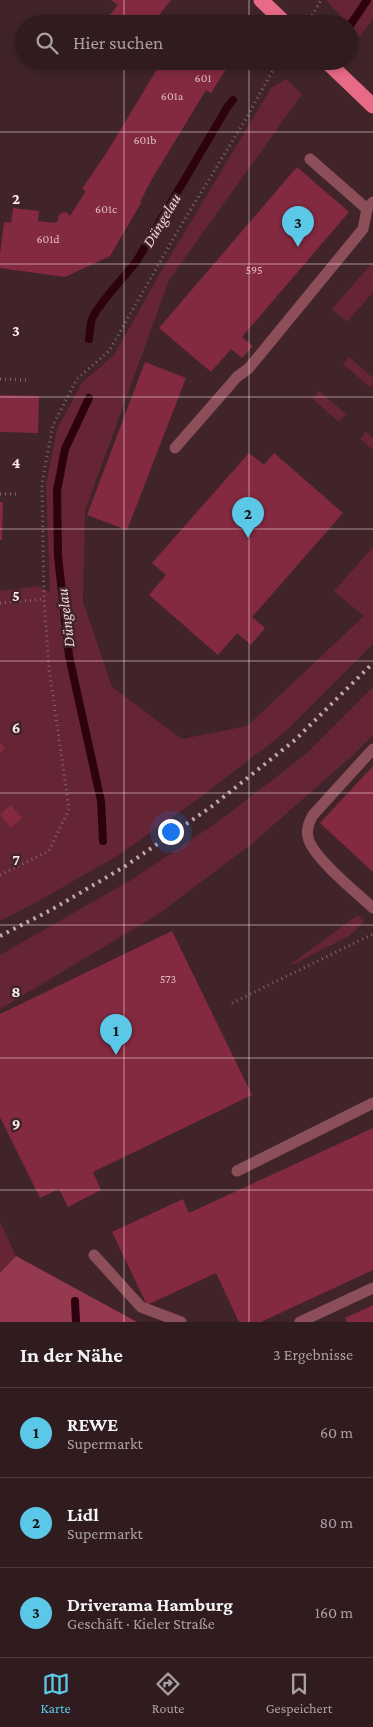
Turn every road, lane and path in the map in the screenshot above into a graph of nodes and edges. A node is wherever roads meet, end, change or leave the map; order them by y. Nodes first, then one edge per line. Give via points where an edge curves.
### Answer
1 (261, 0) edge
2 (321, 0) edge
3 (277, 15) edge
4 (312, 15) edge
5 (273, 70) edge
6 (335, 70) edge
7 (373, 106) edge
8 (310, 159) dead end
9 (370, 205) edge
10 (0, 379) edge
11 (30, 380) dead end
12 (175, 448) dead end
13 (0, 494) edge
14 (20, 494) dead end
15 (44, 599) junction
16 (0, 603) edge
17 (373, 749) edge
18 (0, 875) edge
19 (373, 908) edge
20 (373, 934) edge
21 (232, 1003) dead end
22 (373, 1103) edge
23 (237, 1171) dead end
24 (94, 1255) dead end
25 (373, 1288) edge
26 (181, 1322) edge
27 (300, 1322) edge

1 - 3 main road
2 - 4 path
5 - 15 path via 109,351 77,379 53,425 42,483
6 - 7 main road
8 - 9 lane
9 - 12 lane via 363,229 249,368
10 - 11 path
13 - 14 path
15 - 16 path
15 - 18 path via 49,668 69,810 49,851
17 - 19 lane via 313,815 307,834 310,843 334,872
20 - 21 path
22 - 23 lane
24 - 26 lane via 140,1308
25 - 27 lane

